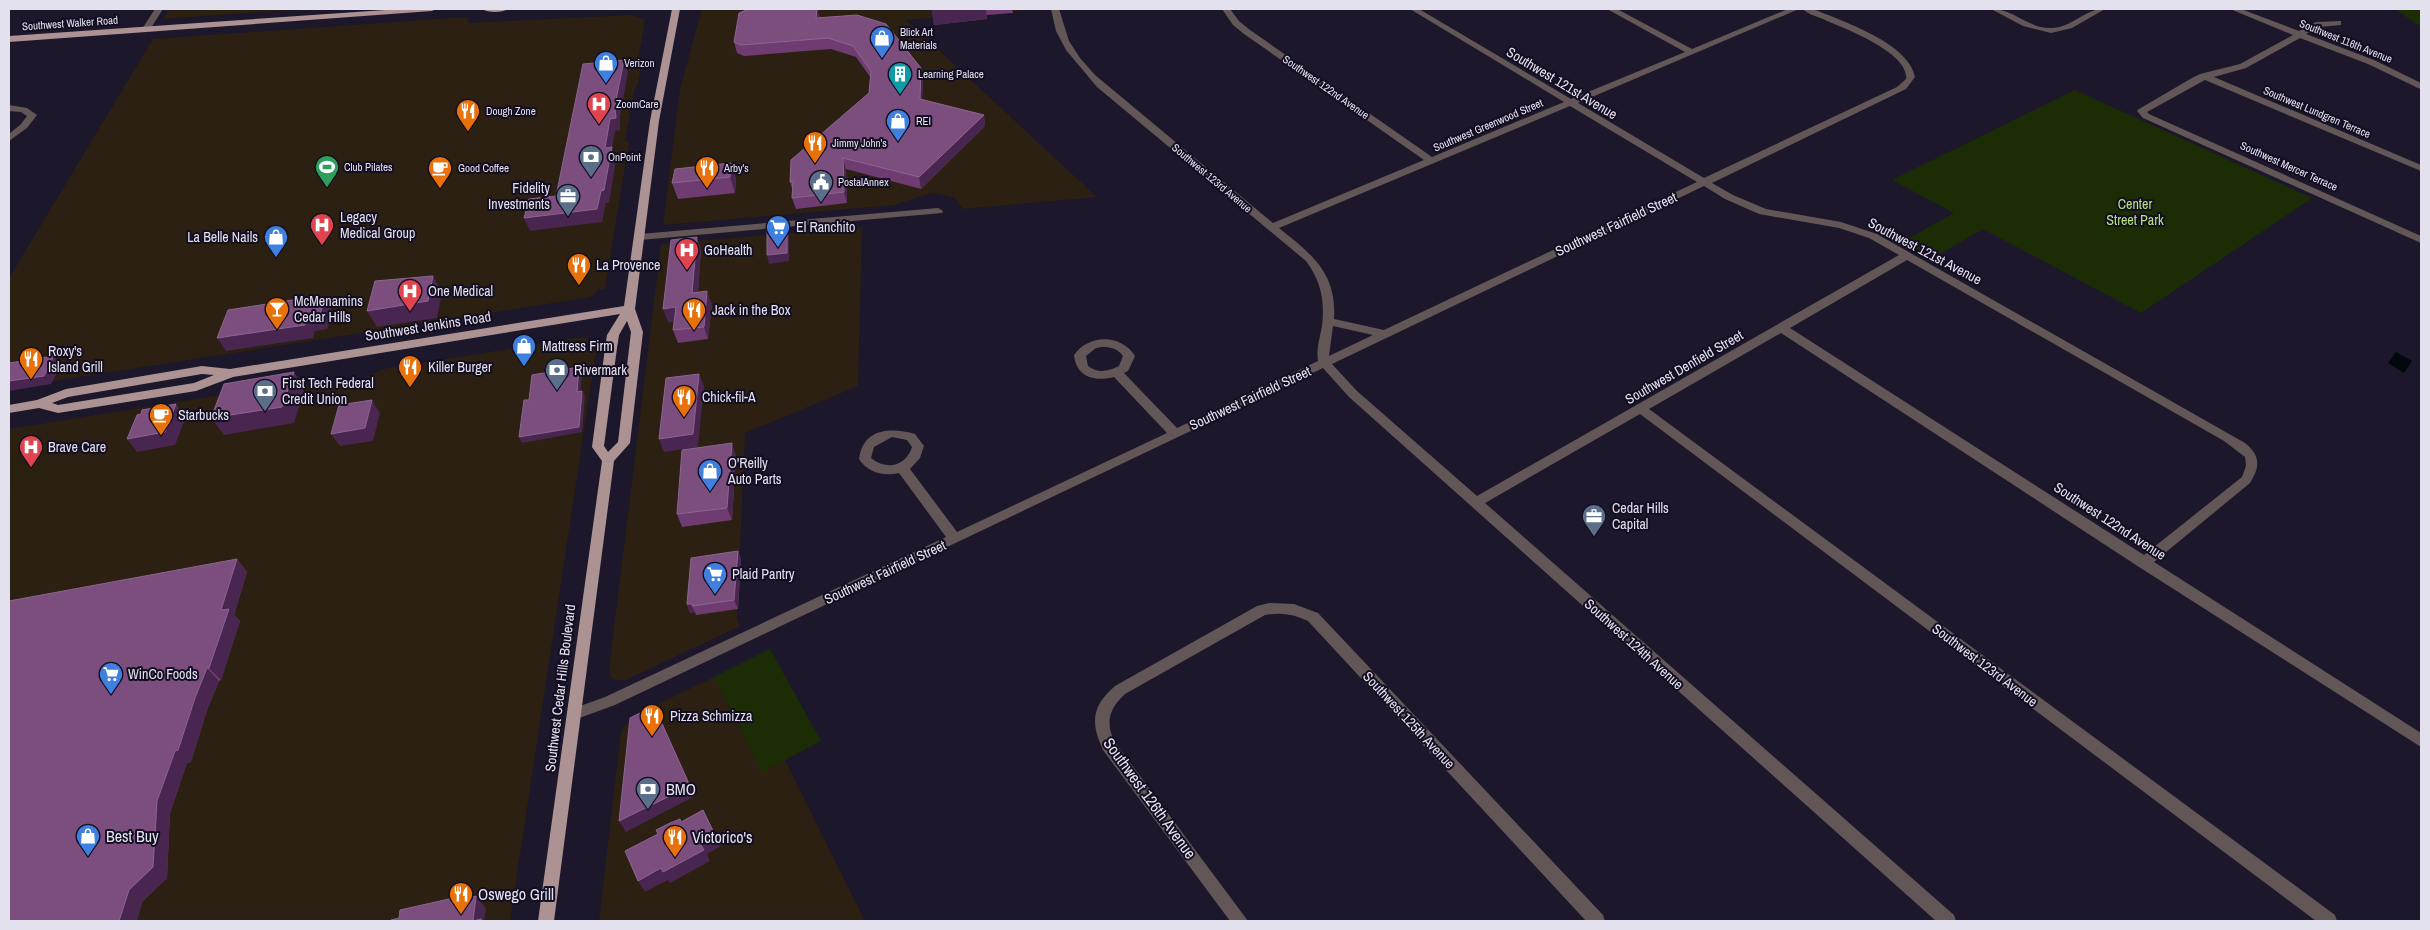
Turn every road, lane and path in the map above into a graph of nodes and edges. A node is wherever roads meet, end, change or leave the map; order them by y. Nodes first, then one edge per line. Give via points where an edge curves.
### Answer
1 (160, 9) edge
2 (432, 9) edge
3 (486, 9) edge
4 (504, 9) edge
5 (676, 9) edge
6 (1055, 9) edge
7 (1226, 9) edge
8 (1414, 9) edge
9 (1610, 9) edge
10 (1795, 9) edge
11 (1807, 9) edge
12 (1995, 9) edge
13 (2101, 9) edge
14 (2234, 9) edge
15 (2338, 23) dead end
16 (146, 29) junction
17 (2299, 34) junction
18 (9, 39) edge
19 (1692, 52) junction
20 (2203, 76) junction
21 (2421, 86) edge
22 (1569, 103) junction
23 (9, 108) edge
24 (9, 138) edge
25 (1431, 161) junction
26 (2421, 168) edge
27 (1702, 183) junction
28 (938, 211) dead end
29 (1272, 227) junction
30 (640, 237) junction
31 (2421, 240) edge
32 (1908, 255) junction
33 (630, 309) junction
34 (1328, 321) junction
35 (1782, 328) junction
36 (1384, 334) junction
37 (1324, 362) junction
38 (1117, 373) dead end
39 (9, 409) edge
40 (1641, 409) junction
41 (1175, 433) junction
42 (608, 460) junction
43 (902, 468) dead end
44 (1475, 503) junction
45 (956, 539) junction
46 (2144, 563) junction
47 (1191, 650) joint
48 (574, 714) junction
49 (2421, 741) edge
50 (2328, 920) edge
51 (546, 921) edge
52 (1240, 921) edge
53 (1597, 921) edge
54 (1948, 921) edge

1 - 16 street
2 - 16 main road, Southwest Walker Road
3 - 4 main road
5 - 30 main road via 665,56
6 - 29 street, Southwest 123rd Avenue via 1057,26 1071,53 1087,72
7 - 25 street, Southwest 122nd Avenue via 1247,32
8 - 22 street, Southwest 121st Avenue
9 - 19 street
10 - 19 street, Southwest Greenwood Street
11 - 27 street, Southwest Fairfield Street via 1890,48 1910,67 1912,76 1900,89
12 - 13 street via 2038,28 2051,30
14 - 17 street, Southwest 116th Avenue
15 - 17 street via 2319,24
16 - 18 main road, Southwest Walker Road
17 - 20 street via 2243,66
17 - 21 street, Southwest 116th Avenue
19 - 22 street, Southwest Greenwood Street
20 - 26 street, Southwest Lundgren Terrace
20 - 31 street, Southwest Mercer Terrace via 2142,110 2146,116
22 - 25 street, Southwest Greenwood Street
22 - 27 street, Southwest 121st Avenue
23 - 24 street via 32,115
25 - 29 street, Southwest Greenwood Street
27 - 32 street, Southwest 121st Avenue via 1763,212 1841,225 1873,236
27 - 36 street, Southwest Fairfield Street
28 - 30 street
29 - 34 street, Southwest 123rd Avenue via 1310,258 1323,276
30 - 33 main road
32 - 35 street, Southwest Denfield Street
32 - 46 street, Southwest 121st Avenue via 2245,450 2253,461 2253,470 2246,480
33 - 39 main road, Southwest Jenkins Road via 231,374 196,387 94,404 58,409 39,404
33 - 42 main road via 636,332 624,443
33 - 42 main road via 613,336 611,348 598,447
34 - 36 street
34 - 37 street, Southwest 123rd Avenue via 1321,348
35 - 40 street, Southwest Denfield Street
35 - 46 street, Southwest 122nd Avenue
36 - 37 street, Southwest Fairfield Street
37 - 41 street, Southwest Fairfield Street
37 - 44 street, Southwest 124th Avenue via 1353,394
38 - 41 street
40 - 44 street, Southwest Denfield Street
40 - 50 street, Southwest 123rd Avenue
41 - 45 street, Southwest Fairfield Street
42 - 48 main road, Southwest Cedar Hills Boulevard
43 - 45 street
44 - 54 street, Southwest 124th Avenue
45 - 48 street, Southwest Fairfield Street via 610,701
46 - 49 street, Southwest 122nd Avenue
47 - 52 street, Southwest 126th Avenue via 1112,696 1105,703 1100,725 1108,744
47 - 53 street, Southwest 125th Avenue via 1262,610 1289,608 1313,617
48 - 51 main road, Southwest Cedar Hills Boulevard

